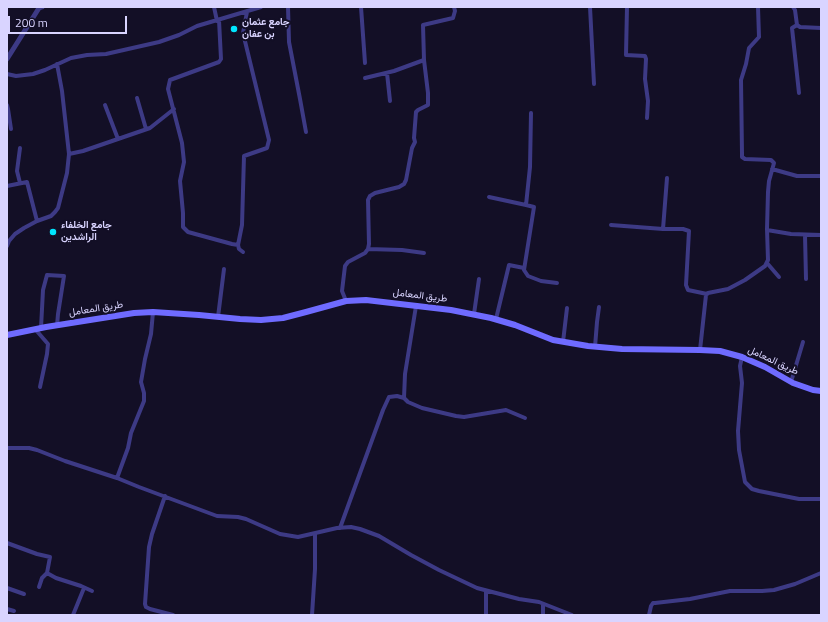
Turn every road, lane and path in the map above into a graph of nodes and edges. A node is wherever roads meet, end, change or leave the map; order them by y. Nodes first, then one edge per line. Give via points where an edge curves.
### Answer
1 (38, 7) edge
2 (214, 7) edge
3 (261, 7) edge
4 (288, 7) edge
5 (361, 7) edge
6 (454, 7) edge
7 (590, 7) edge
8 (627, 7) edge
9 (758, 7) edge
10 (793, 7) edge
11 (247, 12) junction
12 (218, 20) junction
13 (797, 25) junction
14 (821, 28) edge
15 (7, 59) edge
16 (424, 60) junction
17 (57, 64) junction
18 (365, 64) dead end
19 (387, 73) junction
20 (7, 74) edge
21 (365, 78) dead end
22 (594, 84) dead end
23 (799, 93) dead end
24 (137, 98) dead end
25 (390, 101) dead end
26 (7, 105) edge
27 (105, 105) dead end
28 (174, 109) junction
29 (531, 113) dead end
30 (647, 118) dead end
31 (11, 129) dead end
32 (146, 129) junction
33 (306, 132) dead end
34 (118, 139) junction
35 (20, 148) dead end
36 (69, 154) junction
37 (772, 169) junction
38 (821, 176) edge
39 (667, 178) dead end
40 (20, 183) junction
41 (7, 186) edge
42 (489, 197) dead end
43 (526, 205) junction
44 (37, 221) junction
45 (612, 225) dead end
46 (663, 229) junction
47 (767, 230) junction
48 (805, 235) junction
49 (821, 235) edge
50 (238, 245) junction
51 (7, 246) edge
52 (368, 249) junction
53 (243, 252) dead end
54 (424, 253) dead end
55 (766, 263) junction
56 (524, 268) junction
57 (224, 269) dead end
58 (779, 277) dead end
59 (479, 279) dead end
60 (806, 279) dead end
61 (557, 283) dead end
62 (707, 294) junction
63 (346, 301) junction
64 (416, 306) junction
65 (599, 307) dead end
66 (567, 308) dead end
67 (153, 312) junction
68 (474, 314) junction
69 (218, 317) junction
70 (496, 319) junction
71 (57, 326) junction
72 (38, 329) junction
73 (7, 335) edge
74 (563, 342) junction
75 (803, 342) dead end
76 (595, 347) junction
77 (700, 350) junction
78 (742, 357) junction
79 (791, 382) junction
80 (40, 387) dead end
81 (821, 391) edge
82 (404, 398) junction
83 (525, 418) dead end
84 (7, 448) edge
85 (117, 478) junction
86 (165, 496) junction
87 (821, 499) edge
88 (340, 528) junction
89 (315, 533) junction
90 (7, 543) edge
91 (47, 573) junction
92 (821, 573) edge
93 (39, 587) dead end
94 (7, 588) edge
95 (84, 588) junction
96 (486, 590) junction
97 (92, 591) dead end
98 (24, 594) dead end
99 (543, 604) junction
100 (7, 609) edge
101 (14, 612) dead end
102 (72, 615) edge
103 (173, 615) edge
104 (312, 615) edge
105 (486, 615) edge
106 (543, 615) edge
107 (572, 615) edge
108 (649, 615) edge

1 - 15 street
2 - 12 street
3 - 11 street
4 - 33 street via 289,42
5 - 18 street
6 - 16 street via 453,18 423,25
7 - 22 street
8 - 30 street via 626,55 645,56
9 - 37 street via 759,37 749,48 741,80 742,156 745,159 771,160 774,163
10 - 13 street
11 - 12 street
11 - 50 street via 243,33 269,140 267,148 244,156 242,225
12 - 17 street via 159,42 106,54 71,58
12 - 28 street via 221,59 219,62 170,80 168,89
13 - 14 street via 800,28
13 - 23 street via 792,28
16 - 19 street
16 - 52 street via 428,105 416,112 415,142 408,175 404,184 399,187 370,196
17 - 20 street via 33,74
17 - 36 street
19 - 21 street
19 - 25 street
24 - 32 street
26 - 31 street
27 - 34 street
28 - 32 street
28 - 50 street via 184,162 180,181 183,228 188,232
29 - 43 street
32 - 34 street
34 - 36 street
35 - 40 street via 17,171
36 - 44 street via 58,208 51,216
37 - 38 street via 797,176
37 - 47 street via 768,192
39 - 46 street
40 - 41 street
40 - 44 street via 27,182
42 - 43 street
43 - 56 street via 534,207
44 - 51 street via 15,234
45 - 46 street
46 - 62 street via 689,231 686,285 688,290
47 - 48 street
47 - 55 street
48 - 49 street
48 - 60 street
50 - 53 street
52 - 54 street
52 - 63 street via 345,266 342,291
55 - 58 street
55 - 62 street via 756,273 736,285
56 - 61 street via 528,276
56 - 70 street via 509,265
57 - 69 street
59 - 68 street
62 - 77 street
63 - 64 main road, طريق المعامل via 366,300
63 - 69 main road, طريق المعامل via 290,316 261,320
64 - 68 main road, طريق المعامل
64 - 82 street via 405,374
65 - 76 street
66 - 74 street
67 - 69 main road, طريق المعامل
67 - 71 main road, طريق المعامل
67 - 85 street via 141,382 144,401
68 - 70 main road, طريق المعامل
70 - 74 main road, طريق المعامل
71 - 72 main road, طريق المعامل
71 - 72 street via 64,276 47,275
72 - 73 main road, طريق المعامل
72 - 80 street via 48,344
74 - 76 main road, طريق المعامل
75 - 79 street
76 - 77 main road, طريق المعامل via 622,350
77 - 78 main road, طريق المعامل via 720,351
78 - 79 main road, طريق المعامل
78 - 87 street via 738,431 746,482 752,489 759,491
79 - 81 main road, طريق المعامل
82 - 83 street via 422,408 456,416 506,410
82 - 88 street via 389,397
84 - 85 street via 37,450
85 - 86 street
86 - 89 street via 217,516 246,519 280,534 298,537
86 - 103 street via 149,547 145,604 150,610
88 - 89 street
88 - 96 street via 351,527 379,536 439,570
89 - 104 street
90 - 91 street via 50,557
91 - 93 street
91 - 95 street
92 - 108 street via 774,590 730,591 690,600 655,603 651,606
94 - 98 street
95 - 97 street
95 - 102 street
96 - 99 street
96 - 105 street
99 - 106 street
99 - 107 street
100 - 101 street

